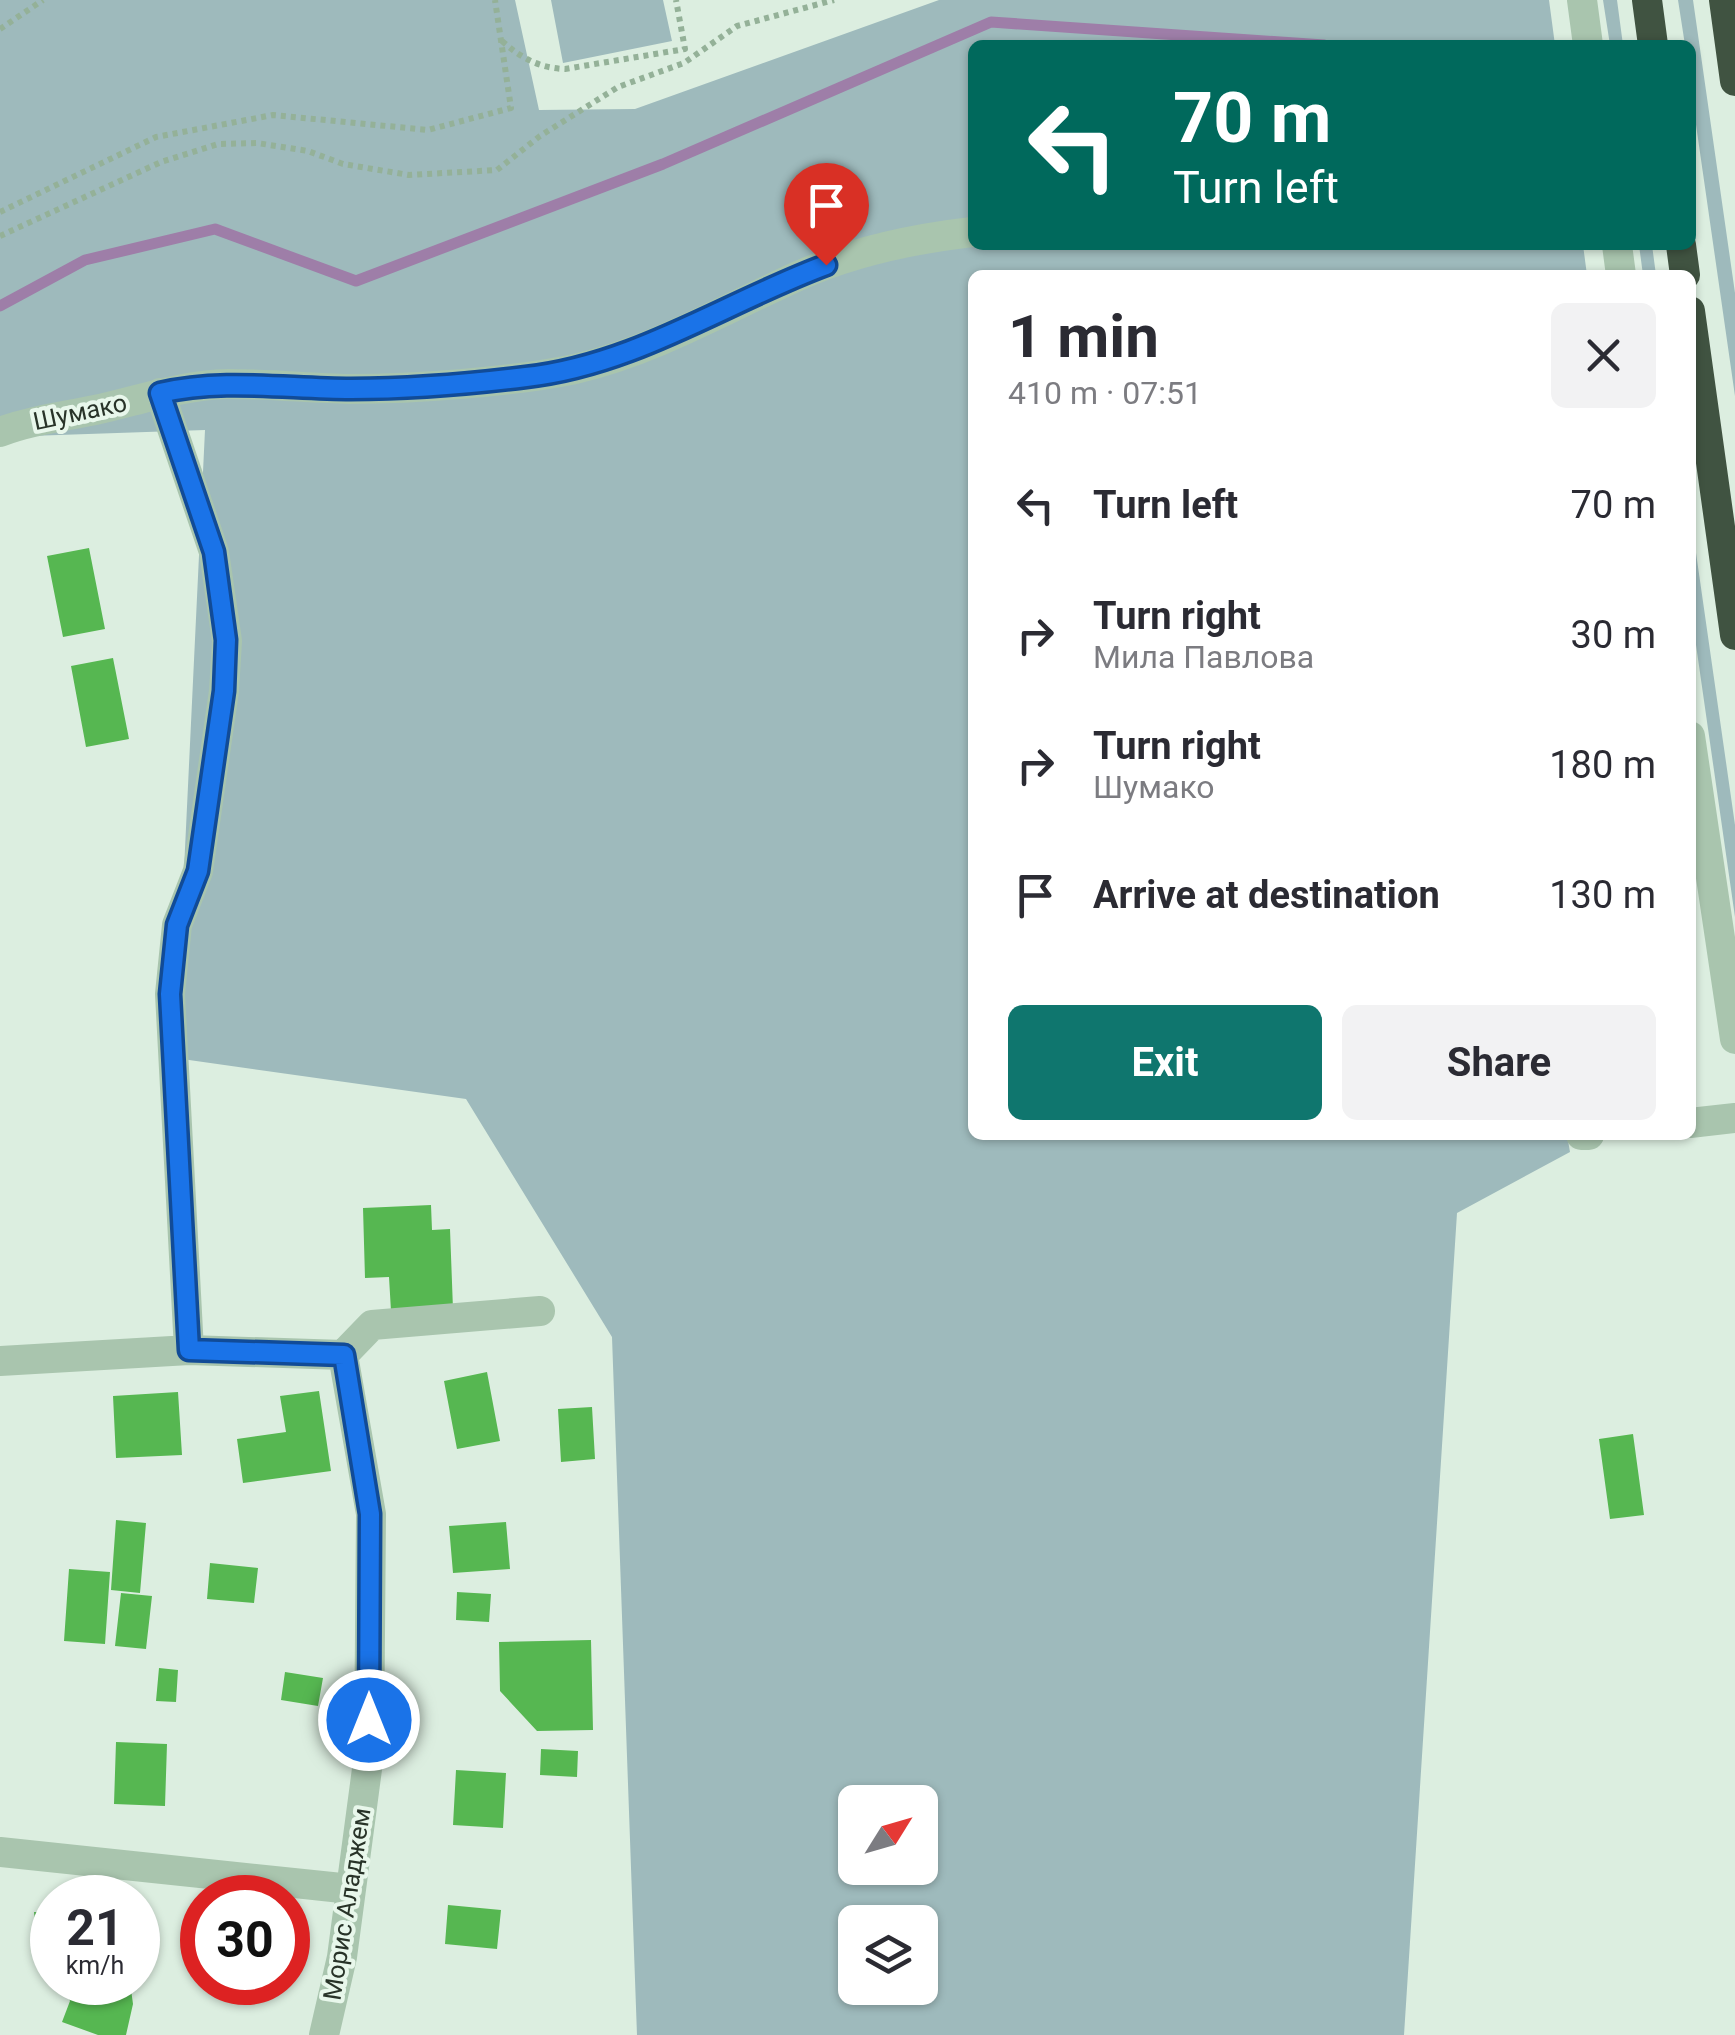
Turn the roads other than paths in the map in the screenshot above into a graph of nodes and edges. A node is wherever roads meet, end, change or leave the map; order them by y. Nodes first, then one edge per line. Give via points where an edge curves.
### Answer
1 (1582, 0) edge
2 (1647, 0) edge
3 (1724, 0) edge
4 (1587, 40) edge
5 (1652, 40) edge
6 (1735, 81) edge
7 (968, 233) edge
8 (1696, 354) edge
9 (160, 393) junction
10 (0, 432) edge
11 (1735, 634) edge
12 (1696, 776) edge
13 (1735, 1039) edge
14 (1735, 1118) edge
15 (1696, 1122) edge
16 (540, 1311) dead end
17 (189, 1350) junction
18 (344, 1355) junction
19 (0, 1361) edge
20 (0, 1852) edge
21 (351, 1890) junction
22 (324, 2035) edge

1 - 4 street
2 - 5 highway
3 - 6 highway
7 - 9 street, Шумако via 852,256 578,368 526,378 353,389 227,384
8 - 11 highway
9 - 10 street, Шумако
9 - 17 street via 214,552 226,640 198,871 177,925 170,994
12 - 13 street
14 - 15 street
16 - 18 street via 372,1325
17 - 18 street
17 - 19 street
18 - 21 street, Морис Аладжем via 370,1514 369,1754
20 - 21 street
21 - 22 street, Морис Аладжем

